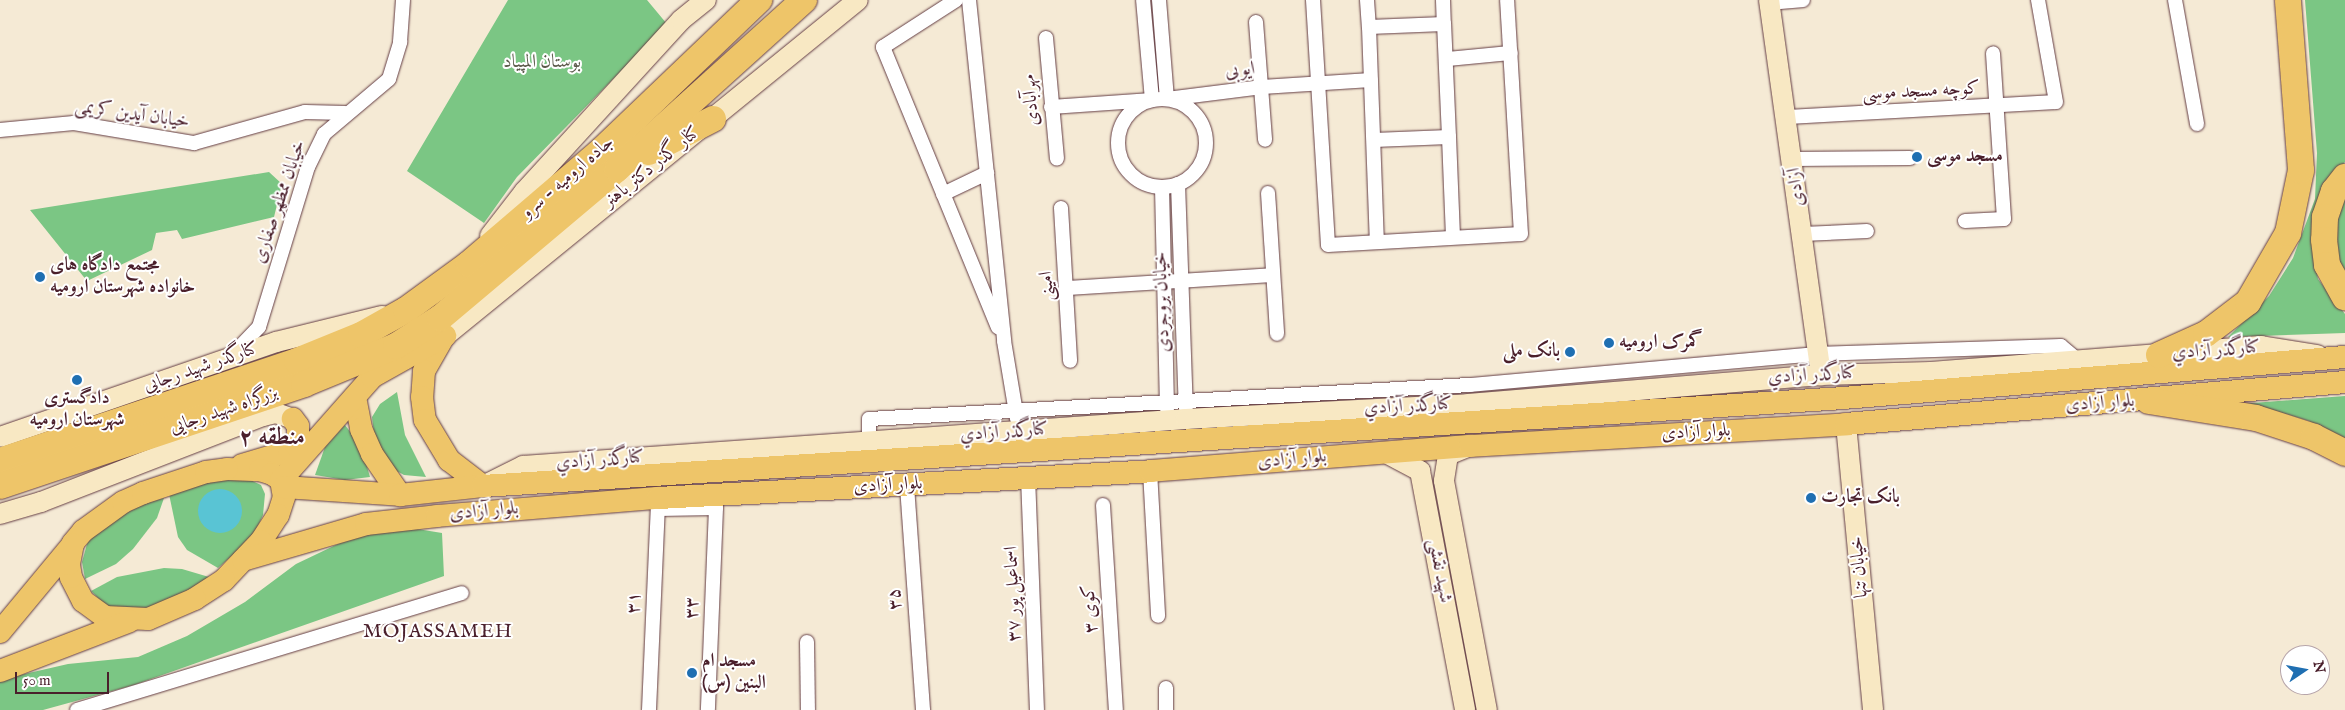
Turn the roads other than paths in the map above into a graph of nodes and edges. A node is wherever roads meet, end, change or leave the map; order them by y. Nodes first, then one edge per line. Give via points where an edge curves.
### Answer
1 (403, 0) edge
2 (706, 0) edge
3 (759, 0) edge
4 (804, 0) edge
5 (858, 0) edge
6 (956, 0) edge
7 (969, 0) edge
8 (1143, 0) edge
9 (1159, 0) edge
10 (1313, 0) edge
11 (1367, 0) edge
12 (1443, 0) edge
13 (1508, 0) edge
14 (1803, 0) edge
15 (2038, 0) edge
16 (2175, 0) edge
17 (2288, 0) edge
18 (1769, 2) edge
19 (1256, 22) dead end
20 (1444, 24) junction
21 (1369, 27) junction
22 (1046, 38) dead end
23 (1511, 53) junction
24 (1993, 53) dead end
25 (1447, 59) junction
26 (1371, 80) junction
27 (1318, 82) junction
28 (1262, 86) junction
29 (1168, 99) junction
30 (1152, 100) junction
31 (1996, 106) junction
32 (1051, 107) junction
33 (345, 113) junction
34 (1788, 117) junction
35 (713, 119) junction
36 (2197, 124) dead end
37 (0, 130) edge
38 (1449, 137) junction
39 (1265, 140) dead end
40 (1374, 140) junction
41 (1910, 158) dead end
42 (1056, 159) dead end
43 (1794, 159) junction
44 (618, 169) junction
45 (987, 173) junction
46 (2345, 177) edge
47 (1178, 184) junction
48 (1162, 188) junction
49 (1268, 193) dead end
50 (943, 194) junction
51 (1060, 208) dead end
52 (1965, 221) dead end
53 (1867, 231) dead end
54 (1802, 234) junction
55 (1453, 237) junction
56 (1377, 241) junction
57 (468, 264) junction
58 (1274, 276) junction
59 (1181, 281) junction
60 (1166, 282) junction
61 (1067, 288) junction
62 (2345, 297) edge
63 (406, 310) junction
64 (259, 327) junction
65 (442, 327) junction
66 (1277, 334) dead end
67 (361, 335) joint
68 (1004, 341) junction
69 (276, 342) junction
70 (1929, 350) junction
71 (1816, 354) junction
72 (2159, 355) junction
73 (2341, 357) edge
74 (229, 358) junction
75 (1070, 361) dead end
76 (2080, 362) junction
77 (1649, 367) junction
78 (1931, 372) junction
79 (1821, 374) junction
80 (2345, 382) edge
81 (1651, 387) junction
82 (355, 396) junction
83 (2148, 401) junction
84 (1016, 412) junction
85 (293, 419) joint
86 (1177, 421) junction
87 (1846, 424) junction
88 (1018, 433) junction
89 (0, 436) edge
90 (869, 443) junction
91 (1470, 446) junction
92 (1384, 452) junction
93 (2345, 454) edge
94 (0, 461) edge
95 (227, 468) junction
96 (1445, 470) junction
97 (1150, 471) junction
98 (1420, 471) junction
99 (1028, 477) junction
100 (282, 483) junction
101 (0, 486) edge
102 (483, 486) junction
103 (907, 486) junction
104 (400, 495) junction
105 (658, 503) junction
106 (1103, 505) dead end
107 (0, 514) edge
108 (73, 543) junction
109 (244, 560) junction
110 (462, 593) dead end
111 (1158, 616) dead end
112 (132, 620) junction
113 (0, 632) edge
114 (807, 642) dead end
115 (0, 671) edge
116 (1166, 688) dead end
117 (77, 710) edge
118 (649, 710) edge
119 (708, 710) edge
120 (808, 710) edge
121 (923, 710) edge
122 (1037, 710) edge
123 (1116, 710) edge
124 (1166, 710) edge
125 (1465, 710) edge
126 (1487, 710) edge
127 (1873, 710) edge

1 - 33 street, خیابان ممظهر صفاری via 400,42 389,79
2 - 57 street via 681,20 524,192
3 - 57 highway, جاده ارومیه - سرو via 601,151
4 - 44 highway, جاده ارومیه - سرو
5 - 35 street, کنار گذر دکتر باهنر
6 - 50 street via 883,47
7 - 45 street
8 - 30 street
9 - 29 street
10 - 27 street
11 - 21 street
12 - 20 street
13 - 23 street
14 - 18 street
15 - 31 street, کوچه مسجد موسی via 2056,102
16 - 36 street
17 - 72 highway via 2301,170 2288,233 2248,302 2206,334
18 - 34 street, آزادی
19 - 28 street
20 - 21 street
20 - 25 street
21 - 26 street
22 - 32 street, مهرآبادی
23 - 25 street
23 - 55 street via 1521,234
24 - 31 street
25 - 38 street
26 - 27 street, ایوبی
26 - 40 street
27 - 28 street, ایوبی
27 - 56 street via 1328,245
28 - 29 street, ایوبی
28 - 39 street
29 - 30 street
29 - 47 street via 1193,112 1206,137 1200,166
30 - 32 street
30 - 48 street via 1138,105 1124,121 1118,141 1120,156 1136,179
31 - 34 street, کوچه مسجد موسی
31 - 52 street via 2004,219
32 - 42 street, مهرآبادی
33 - 37 street, خیابان آیدین کریمی via 305,112 194,143 74,123
33 - 64 street, خیابان ممظهر صفاری via 324,134 308,167
34 - 43 street, آزادی
35 - 44 highway
35 - 65 street, کنار گذر دکتر باهنر
38 - 40 street
38 - 55 street
40 - 56 street
41 - 43 street
43 - 54 street, آزادی
44 - 65 highway, جاده ارومیه - سرو
45 - 50 street
45 - 68 street
46 - 62 highway via 2334,191 2325,217 2324,240 2327,265
47 - 48 street
47 - 59 street, خیابان بروجردی
48 - 60 street, خیابان بروجردی
49 - 58 street
50 - 68 street
51 - 61 street, امینی
53 - 54 street
54 - 71 street, آزادی
55 - 56 street
57 - 63 highway, جاده ارومیه - سرو
58 - 59 street
58 - 66 street
59 - 60 street
59 - 86 street, خیابان بروجردی
60 - 61 street
60 - 86 street, خیابان بروجردی
61 - 75 street, امینی
63 - 67 highway, جاده ارومیه - سرو
63 - 69 street, کنارگذر شهید رجایی
64 - 69 street
64 - 74 street
65 - 82 main road via 372,377
65 - 101 highway, بزرگراه شهید رجایی via 304,384
65 - 102 main road via 424,371 425,420 449,460
67 - 94 highway, بزرگراه شهید رجایی via 297,361
68 - 84 street
69 - 74 street, کنارگذر شهید رجایی
70 - 71 street
70 - 76 street via 2060,346
70 - 78 street
71 - 77 street
71 - 79 street, آزادی
72 - 73 street, کنارگذر آزادي via 2261,346
72 - 76 street, کنارگذر آزادي
73 - 86 main road, بلوار آزادی via 1844,398
74 - 89 street, کنارگذر شهید رجایی
76 - 78 street, کنارگذر آزادي
77 - 81 street
77 - 86 street
78 - 79 street, کنارگذر آزادي
79 - 81 street, کنارگذر آزادي
80 - 83 main road, بلوار آزادی
81 - 86 street, کنارگذر آزادي via 1468,404
82 - 100 main road
82 - 104 main road via 362,429 372,454
83 - 87 main road, بلوار آزادی
83 - 93 highway via 2256,418 2314,437
84 - 86 street
84 - 88 street
84 - 90 street via 869,420
85 - 95 main road via 298,426 298,437 289,452
85 - 107 street via 276,413 263,416 41,502
86 - 88 street, کنارگذر آزادي
86 - 102 main road, بلوار آزادی
87 - 91 main road, بلوار آزادی
87 - 127 street, خیابان تنها
88 - 90 street, کنارگذر آزادي
90 - 102 street, کنارگذر آزادي via 523,466
91 - 92 main road, بلوار آزادی
91 - 96 street via 1448,456
92 - 97 main road, بلوار آزادی
92 - 98 street
95 - 100 main road via 260,470
95 - 108 main road via 171,483 123,502 83,531
96 - 98 street via 1433,464 1421,467
96 - 126 street, شهید نقشی via 1444,481
97 - 99 main road, بلوار آزادی
97 - 111 street
98 - 125 street, شهید نقشی
99 - 103 main road, بلوار آزادی
99 - 122 street, اسماعیل پور ۳۷
100 - 104 main road, بلوار آزادی
100 - 109 main road via 278,515
102 - 104 main road, بلوار آزادی
103 - 105 main road, بلوار آزادی
103 - 121 street, ۳۵
105 - 109 main road, بلوار آزادی via 366,524
105 - 118 street, ۳۱
105 - 119 street, ۳۳ via 716,508
106 - 123 street, کوی ۳
108 - 112 main road via 70,577 83,601 105,617
108 - 113 main road
109 - 112 main road via 224,580 195,599 155,617
110 - 117 street
112 - 115 main road
114 - 120 street
116 - 124 street

